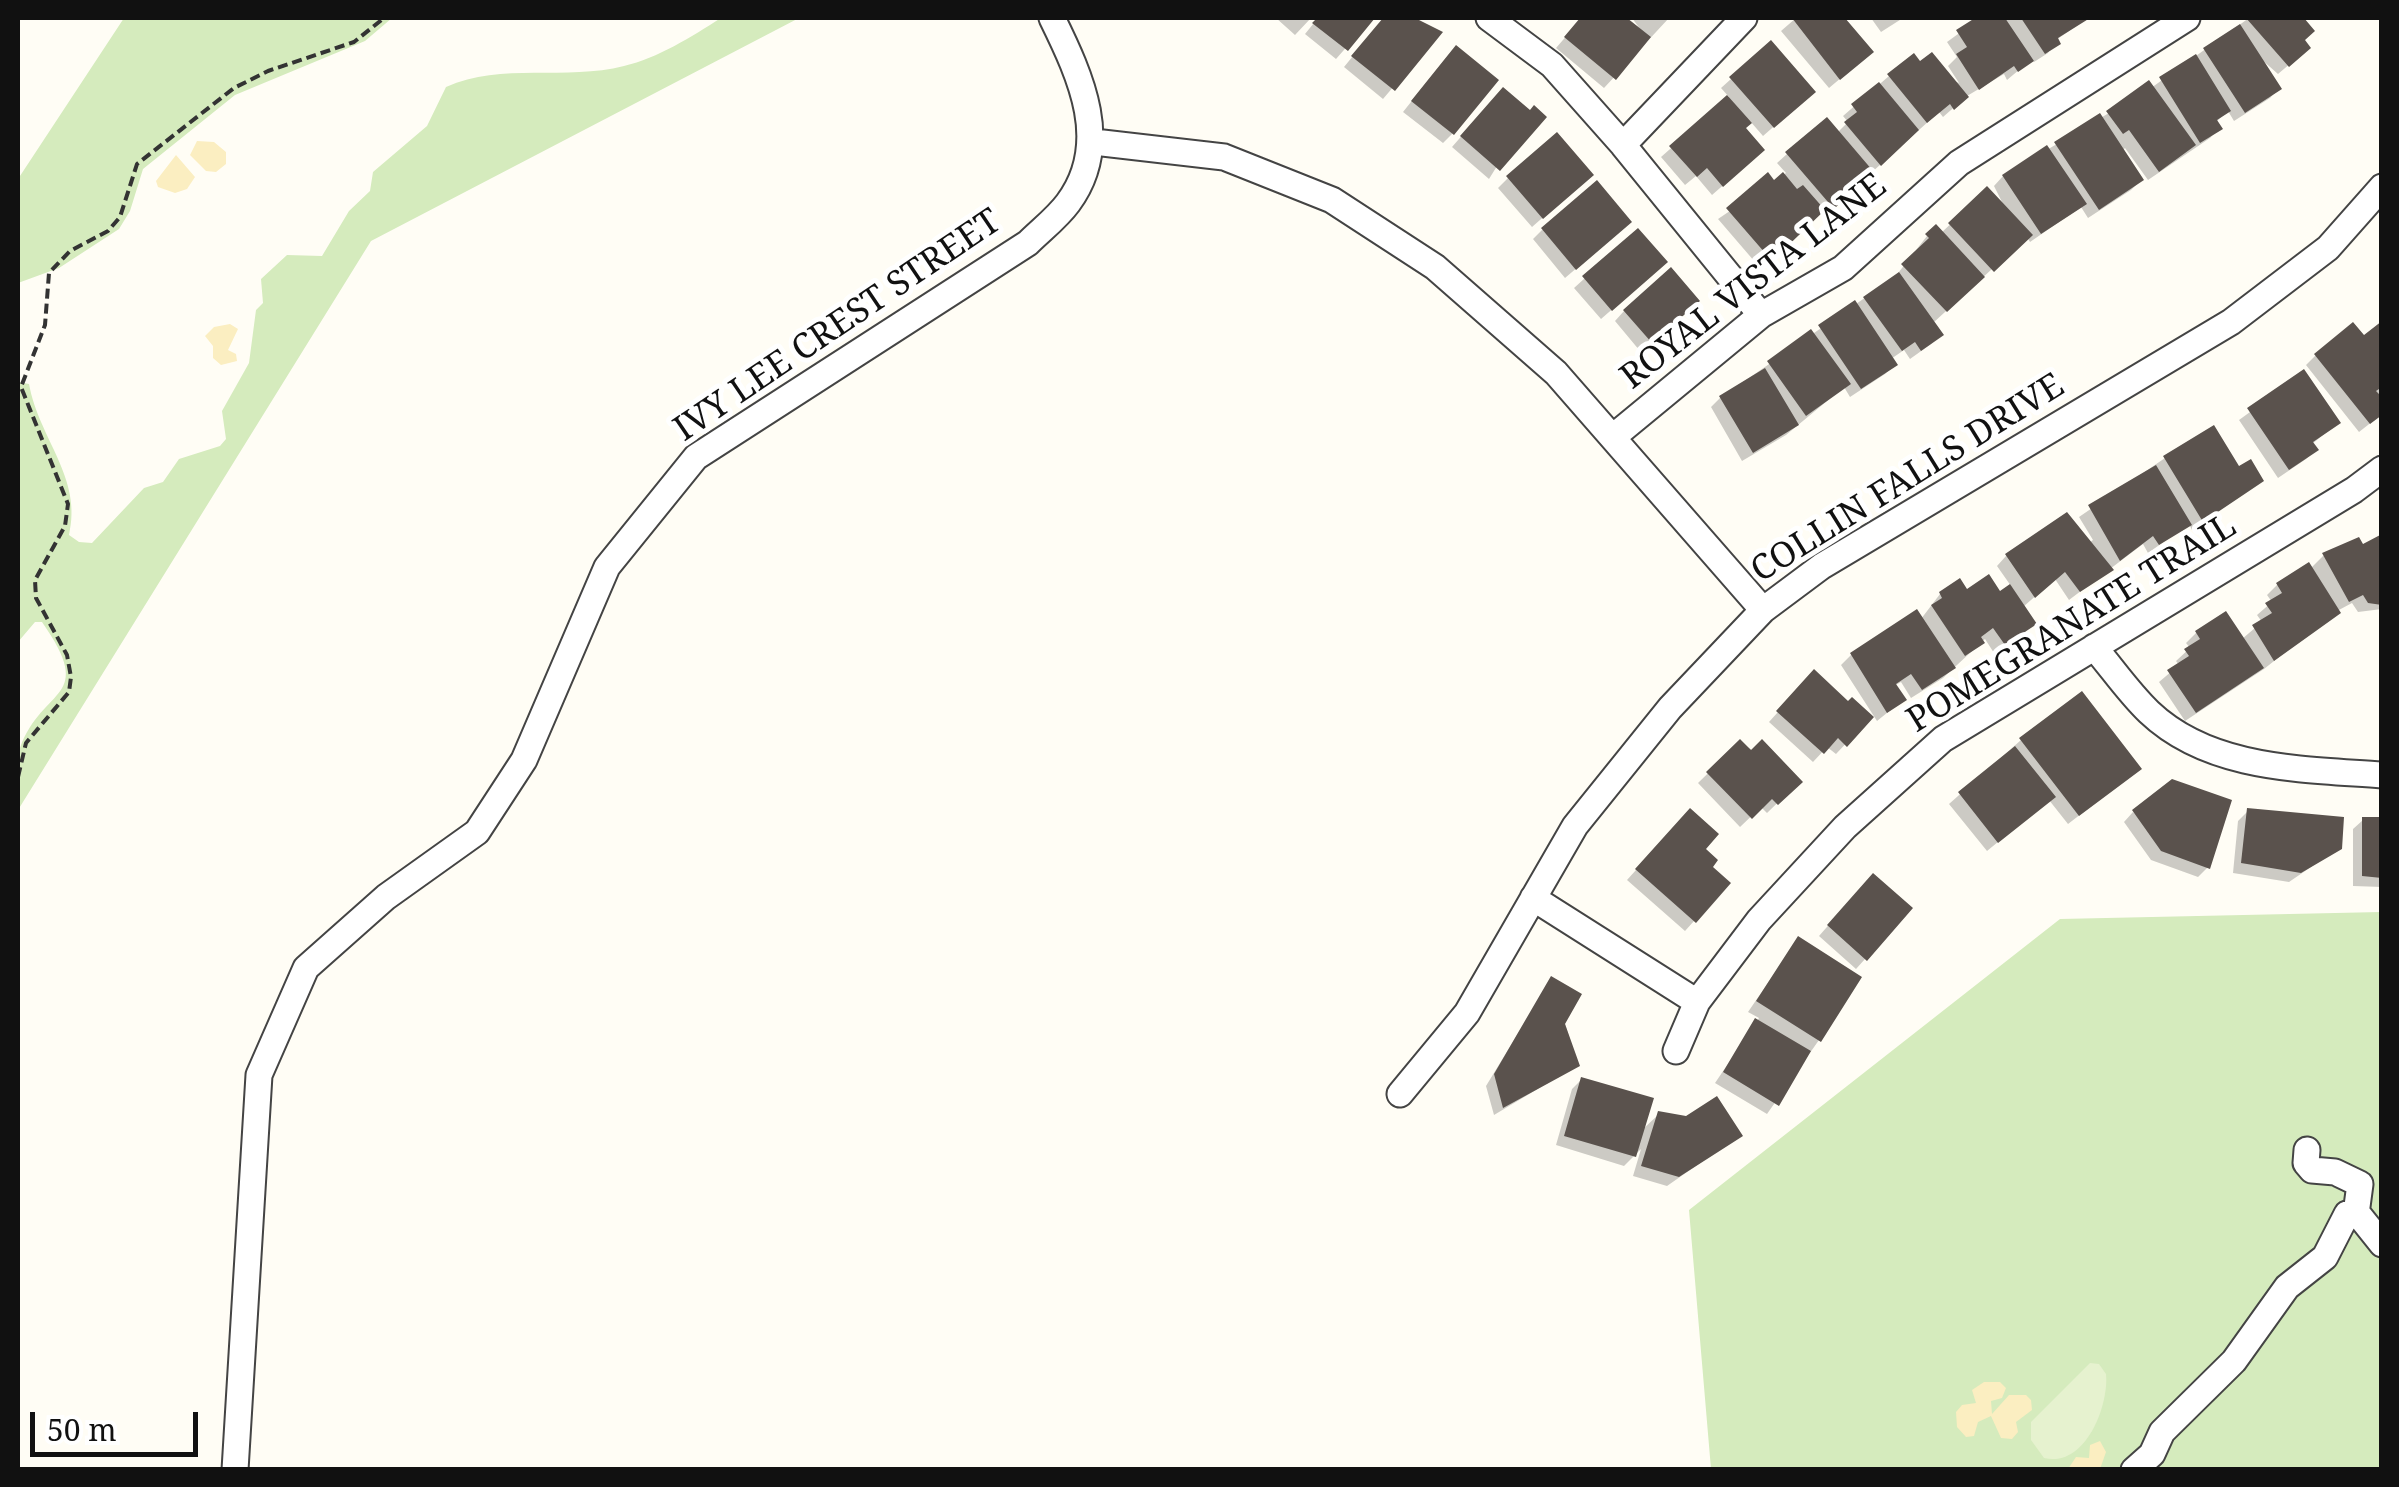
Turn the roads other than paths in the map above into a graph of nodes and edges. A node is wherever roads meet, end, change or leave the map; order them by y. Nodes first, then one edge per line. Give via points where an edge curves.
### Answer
1 (1052, 18) edge
2 (1490, 18) edge
3 (1744, 18) edge
4 (2187, 18) edge
5 (1094, 142) junction
6 (1623, 145) junction
7 (2382, 187) edge
8 (1761, 315) junction
9 (1612, 436) junction
10 (2382, 469) edge
11 (1763, 610) junction
12 (2094, 647) junction
13 (2382, 775) edge
14 (1533, 898) junction
15 (1697, 1002) junction
16 (1676, 1051) dead end
17 (1400, 1094) dead end
18 (2307, 1150) dead end
19 (2356, 1214) junction
20 (2382, 1244) edge
21 (235, 1470) edge
22 (2134, 1470) edge

1 - 5 street via 1074,62
2 - 6 street via 1552,66
3 - 6 street
4 - 8 street, ROYAL VISTA LANE via 1959,164 1843,268
5 - 9 street via 1224,157 1332,200 1435,267 1556,372
5 - 21 street, IVY LEE CREST STREET via 1069,202 1028,243 696,457 606,566 524,760 476,832 386,897 306,968 259,1076
6 - 8 street
7 - 11 street, COLLIN FALLS DRIVE via 2328,248 2231,322 1822,566
8 - 9 street, ROYAL VISTA LANE
9 - 11 street
10 - 12 street, POMEGRANATE TRAIL
11 - 14 street, COLLIN FALLS DRIVE via 1670,708 1575,826
12 - 13 street via 2150,713 2206,751 2283,767
12 - 15 street, POMEGRANATE TRAIL via 1943,739 1832,840
14 - 15 street
14 - 17 street, COLLIN FALLS DRIVE via 1467,1013
15 - 16 street, POMEGRANATE TRAIL
18 - 19 street via 2312,1170 2360,1184
19 - 20 street
19 - 22 street via 2342,1220 2326,1256 2287,1287 2234,1361 2162,1432

